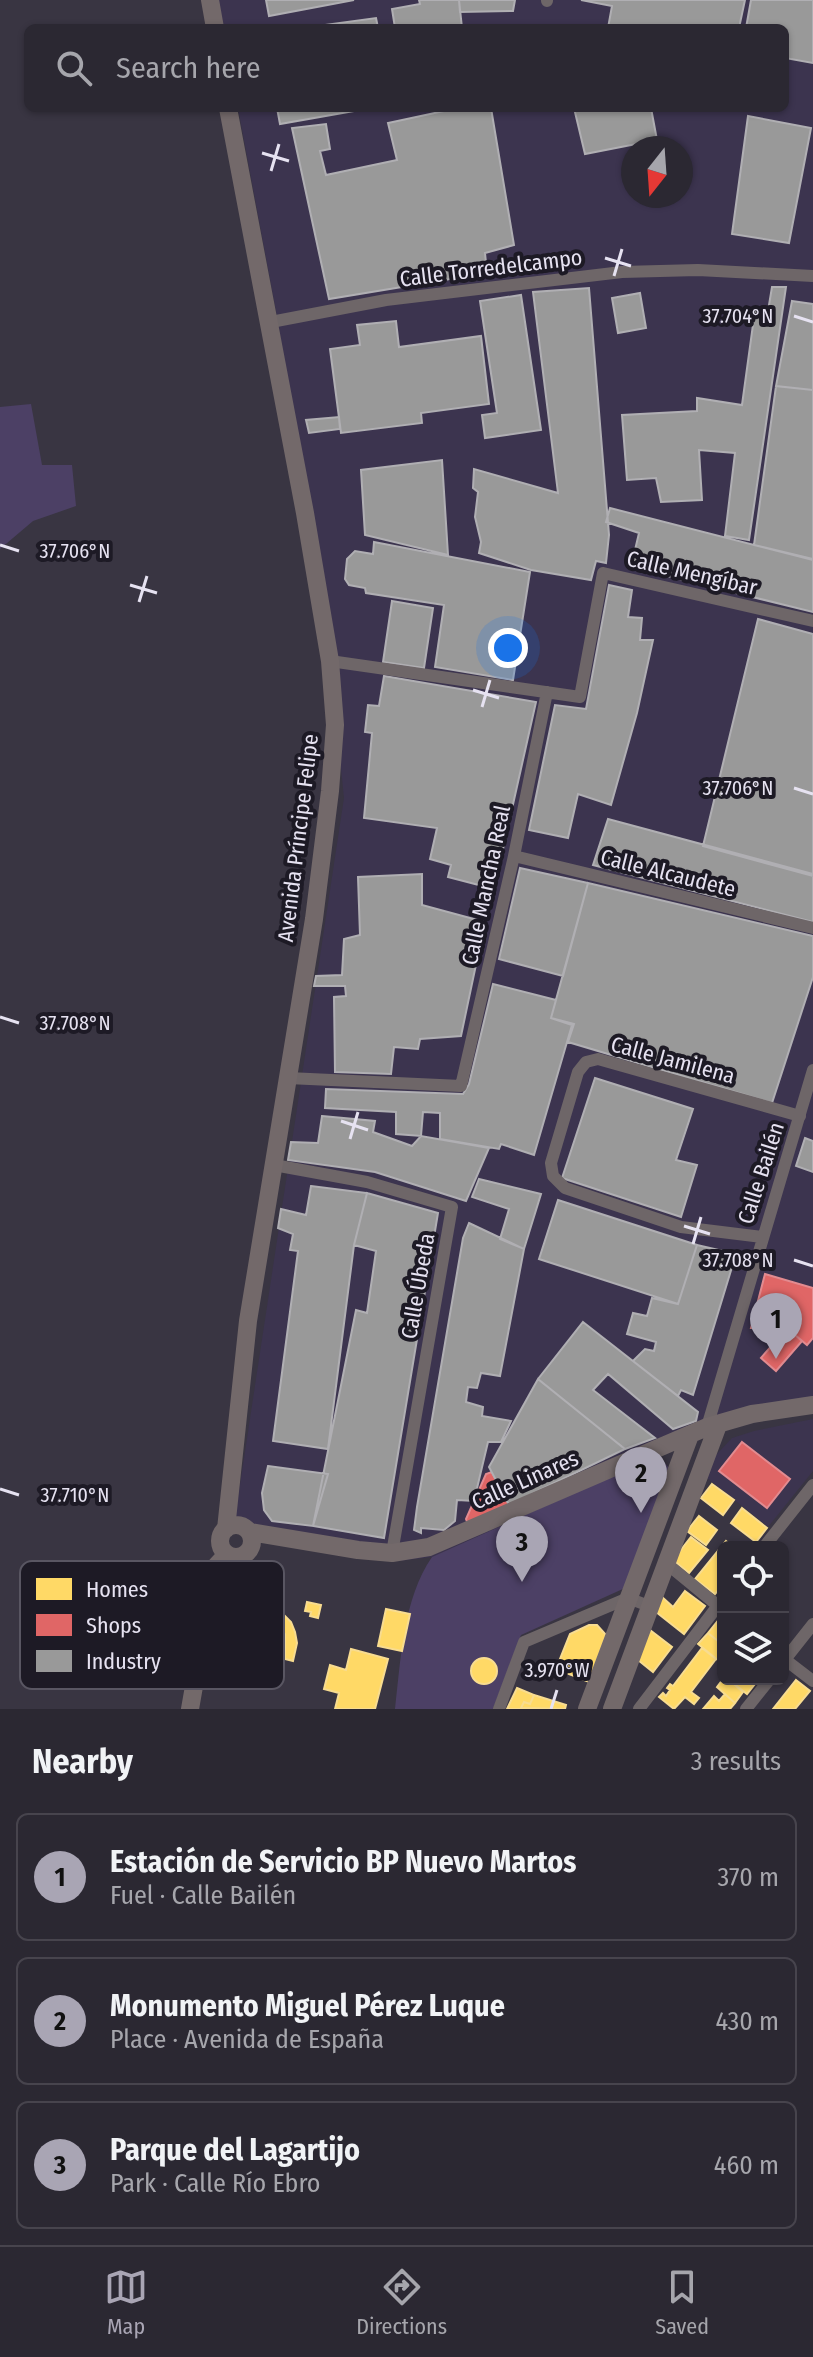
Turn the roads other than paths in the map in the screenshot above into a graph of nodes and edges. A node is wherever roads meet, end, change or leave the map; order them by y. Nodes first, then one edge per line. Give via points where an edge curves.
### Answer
1 (210, 0) edge
2 (214, 24) edge
3 (229, 112) edge
4 (813, 276) edge
5 (271, 322) junction
6 (813, 621) edge
7 (330, 661) junction
8 (547, 692) junction
9 (514, 856) junction
10 (813, 928) edge
11 (813, 1070) edge
12 (288, 1078) junction
13 (800, 1116) junction
14 (274, 1165) junction
15 (762, 1237) junction
16 (813, 1405) edge
17 (705, 1429) junction
18 (813, 1485) edge
19 (226, 1529) junction
20 (250, 1532) junction
21 (769, 1541) edge
22 (392, 1553) junction
23 (227, 1554) junction
24 (221, 1561) edge
25 (666, 1563) junction
26 (628, 1598) junction
27 (717, 1602) edge
28 (649, 1606) junction
29 (717, 1610) edge
30 (813, 1624) edge
31 (789, 1654) edge
32 (789, 1664) edge
33 (813, 1681) edge
34 (765, 1685) edge
35 (193, 1689) edge
36 (190, 1709) edge
37 (499, 1709) edge
38 (587, 1709) edge
39 (612, 1709) edge
40 (639, 1709) edge
41 (746, 1709) edge

1 - 2 main road
3 - 5 main road, Avenida Príncipe Felipe
4 - 5 street, Calle Torredelcampo via 622,272 386,300
5 - 7 main road, Avenida Príncipe Felipe
6 - 8 street, Calle Mengíbar via 603,573 580,697
7 - 8 street, Calle Mengíbar
7 - 12 main road, Avenida Príncipe Felipe via 335,725 330,791
8 - 9 street, Calle Mancha Real
9 - 10 street, Calle Alcaudete
9 - 12 street, Calle Mancha Real via 461,1086
11 - 13 street, Calle Bailén
12 - 14 main road, Avenida Príncipe Felipe
13 - 15 street, Calle Bailén
13 - 15 street, Calle Jamilena via 598,1059 586,1062 578,1072 551,1163 553,1176 565,1188 681,1227
14 - 19 main road, Avenida Príncipe Felipe via 248,1321
14 - 22 street, Calle Úbeda via 367,1182 452,1207
15 - 17 street, Calle Bailén
16 - 17 main road, Calle Linares via 752,1414
17 - 22 main road, Calle Linares via 454,1538
17 - 25 main road
17 - 26 main road
18 - 21 street
19 - 20 main road via 241,1525
19 - 23 main road via 220,1542
20 - 22 main road, Calle Linares
20 - 23 main road via 248,1553
23 - 24 main road
25 - 27 street
25 - 28 main road
26 - 28 street
26 - 37 street via 524,1642
26 - 38 main road
28 - 39 main road
29 - 40 street
30 - 31 street
32 - 33 street
34 - 41 street
35 - 36 main road

